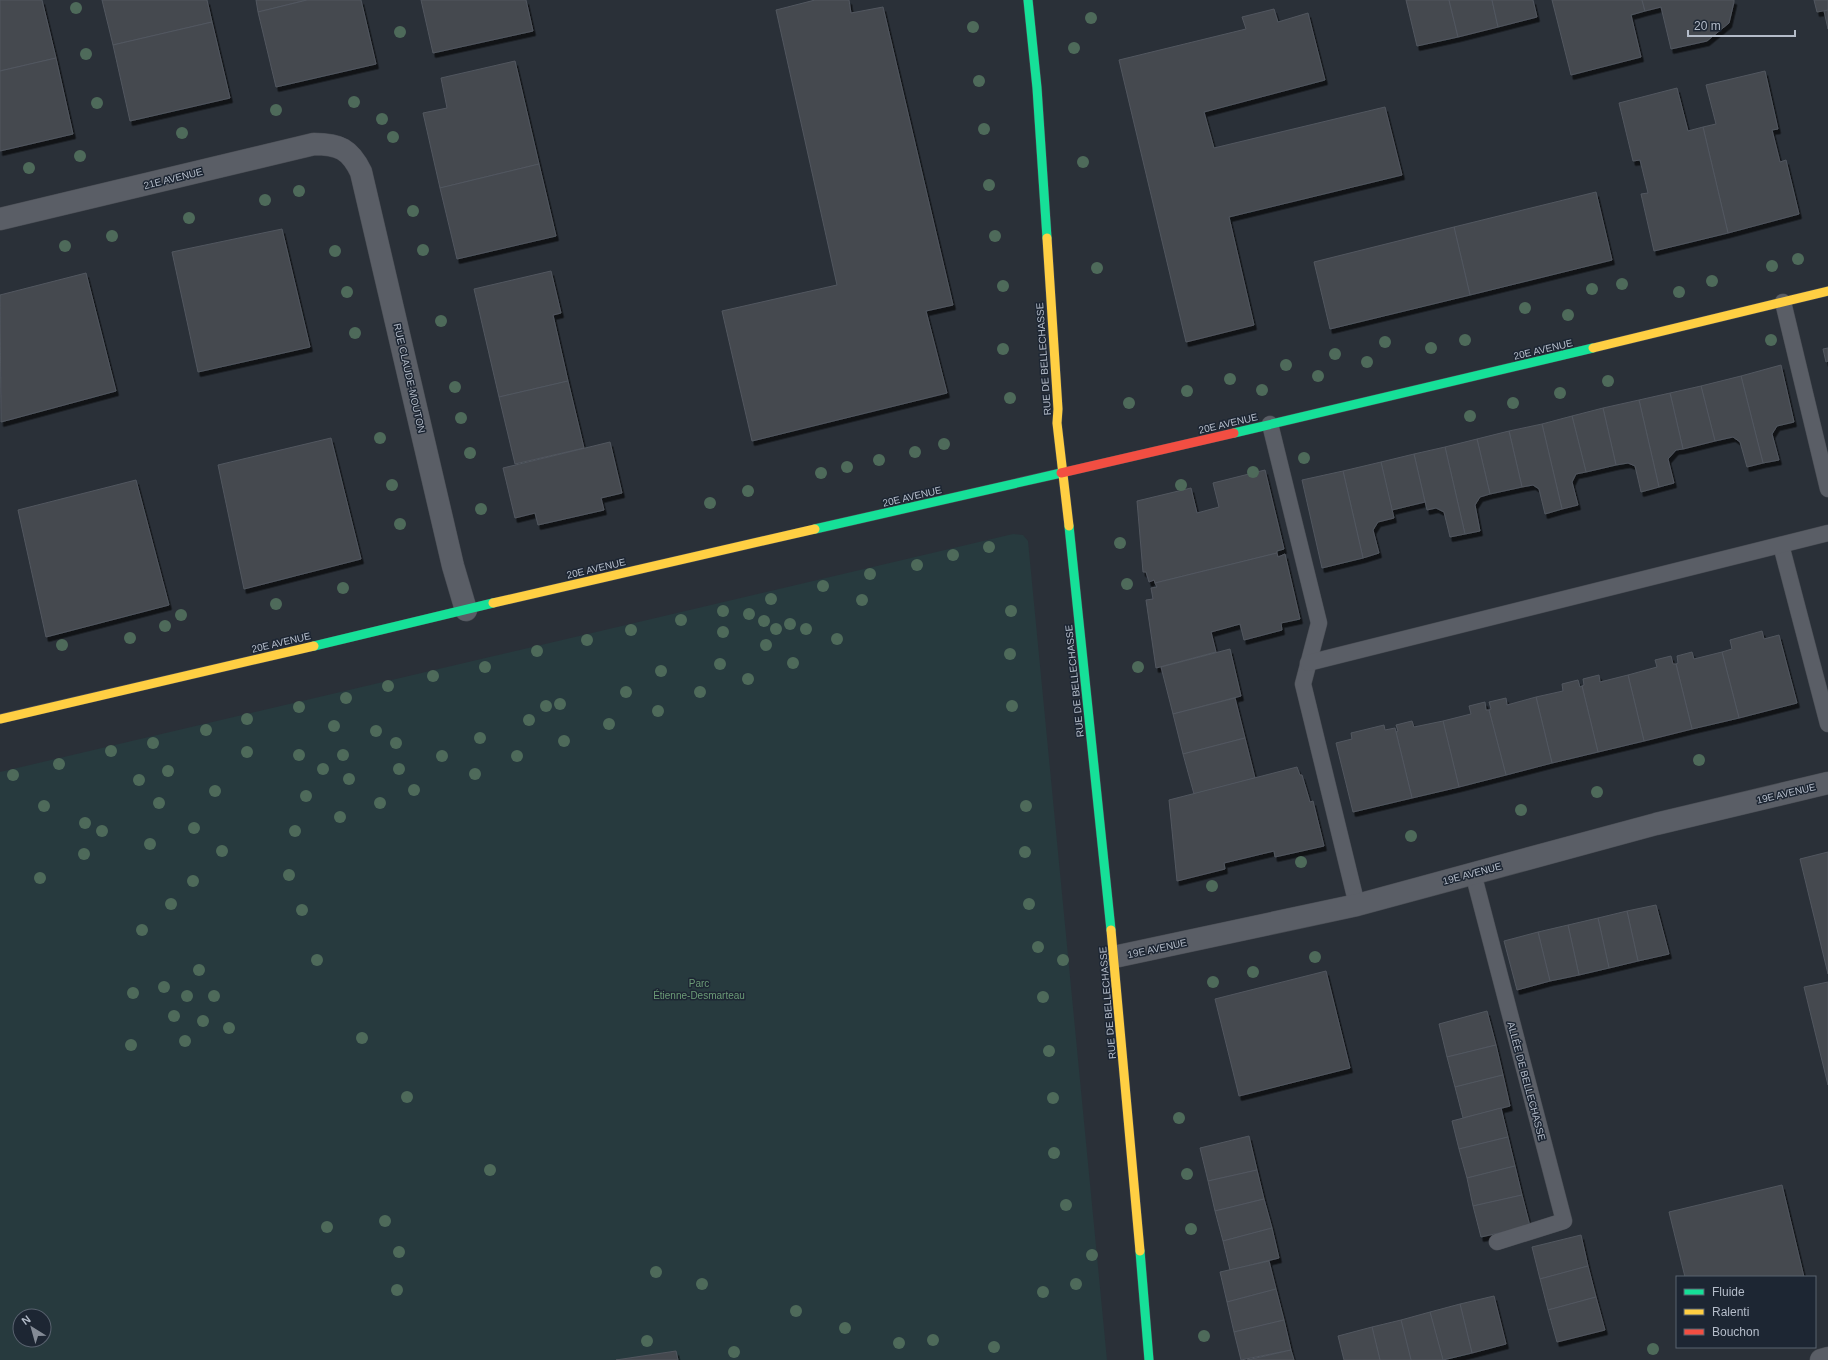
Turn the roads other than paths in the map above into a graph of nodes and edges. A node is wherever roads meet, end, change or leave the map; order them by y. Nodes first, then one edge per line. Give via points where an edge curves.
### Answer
1 (1028, 0) edge
2 (345, 150) joint
3 (0, 219) edge
4 (1828, 291) edge
5 (1783, 302) junction
6 (1270, 424) junction
7 (1063, 472) junction
8 (1828, 489) edge
9 (1828, 533) edge
10 (1781, 545) junction
11 (466, 610) junction
12 (1308, 663) junction
13 (0, 719) edge
14 (1828, 724) edge
15 (1828, 783) edge
16 (1473, 873) junction
17 (1357, 905) junction
18 (1114, 957) junction
19 (1497, 1242) dead end
20 (1828, 1358) edge
21 (1149, 1360) edge
22 (1821, 1360) edge

1 - 7 street, RUE DE BELLECHASSE via 1037,88 1057,423
2 - 3 street, 21E AVENUE via 331,144 314,144
2 - 11 street, RUE CLAUDE-MOUTON via 355,160 361,172
4 - 5 street, 20E AVENUE
5 - 6 street, 20E AVENUE
5 - 8 lane
6 - 7 street, 20E AVENUE
6 - 12 lane via 1319,622
7 - 11 street, 20E AVENUE
7 - 18 street, RUE DE BELLECHASSE
9 - 10 lane
10 - 12 lane
10 - 14 lane
11 - 13 street, 20E AVENUE
12 - 17 lane via 1303,684
15 - 16 street, 19E AVENUE via 1656,824
16 - 17 street, 19E AVENUE
16 - 19 lane, ALLÉE DE BELLECHASSE via 1564,1221
17 - 18 street, 19E AVENUE
18 - 21 street, RUE DE BELLECHASSE
20 - 22 street

